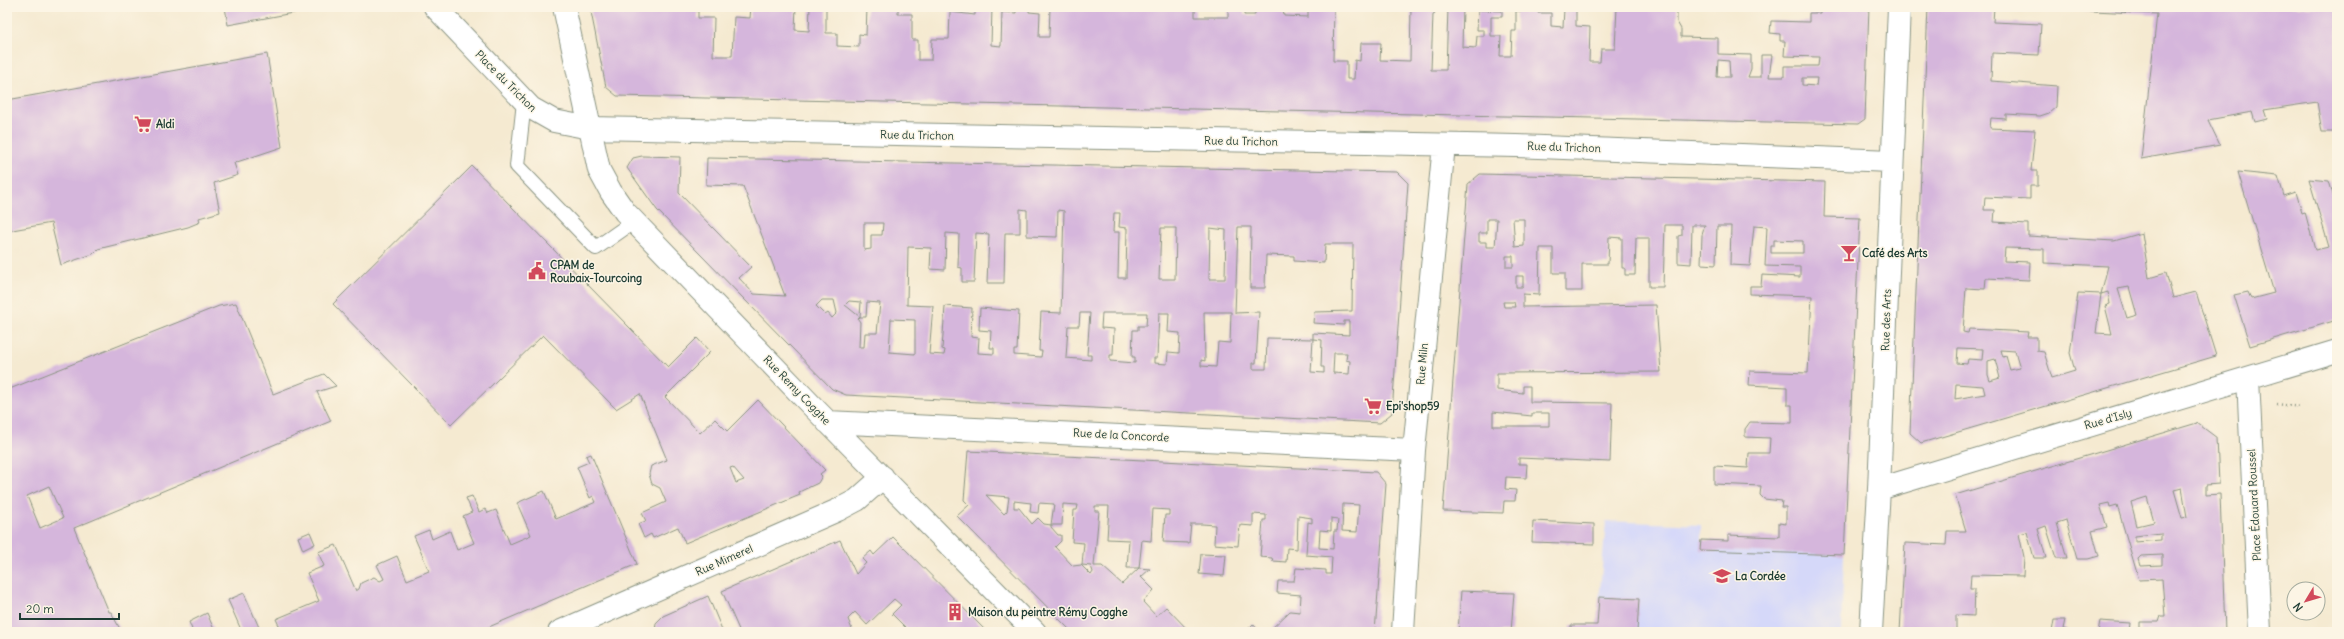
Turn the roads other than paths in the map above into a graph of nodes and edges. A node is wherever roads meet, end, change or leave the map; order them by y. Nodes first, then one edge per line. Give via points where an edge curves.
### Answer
1 (435, 7) edge
2 (564, 7) edge
3 (1899, 7) edge
4 (524, 102) junction
5 (590, 128) junction
6 (1444, 145) junction
7 (1891, 161) junction
8 (633, 222) junction
9 (2337, 351) edge
10 (2248, 378) junction
11 (828, 422) junction
12 (1414, 450) junction
13 (883, 476) junction
14 (1879, 489) junction
15 (558, 632) edge
16 (1035, 632) edge
17 (1403, 632) edge
18 (1871, 632) edge
19 (2260, 632) edge

1 - 4 street, Place du Trichon
2 - 5 street
3 - 7 street, Rue des Arts
4 - 5 street, Place du Trichon via 554,121
4 - 8 lane via 517,166 596,248
5 - 6 street, Rue du Trichon
5 - 8 street, Rue Remy Cogghe via 603,178
6 - 7 street, Rue du Trichon
6 - 12 street, Rue Miln
7 - 14 street, Rue des Arts
8 - 11 street, Rue Remy Cogghe
9 - 10 street, Rue d'Isly
10 - 14 street, Rue d'Isly
10 - 19 street, Place Édouard Roussel
11 - 12 street, Rue de la Concorde
11 - 13 street, Rue Remy Cogghe
12 - 17 street, Rue Miln
13 - 15 street, Rue Mimerel via 857,500 838,510
13 - 16 street, Rue Remy Cogghe
14 - 18 street, Rue des Arts

